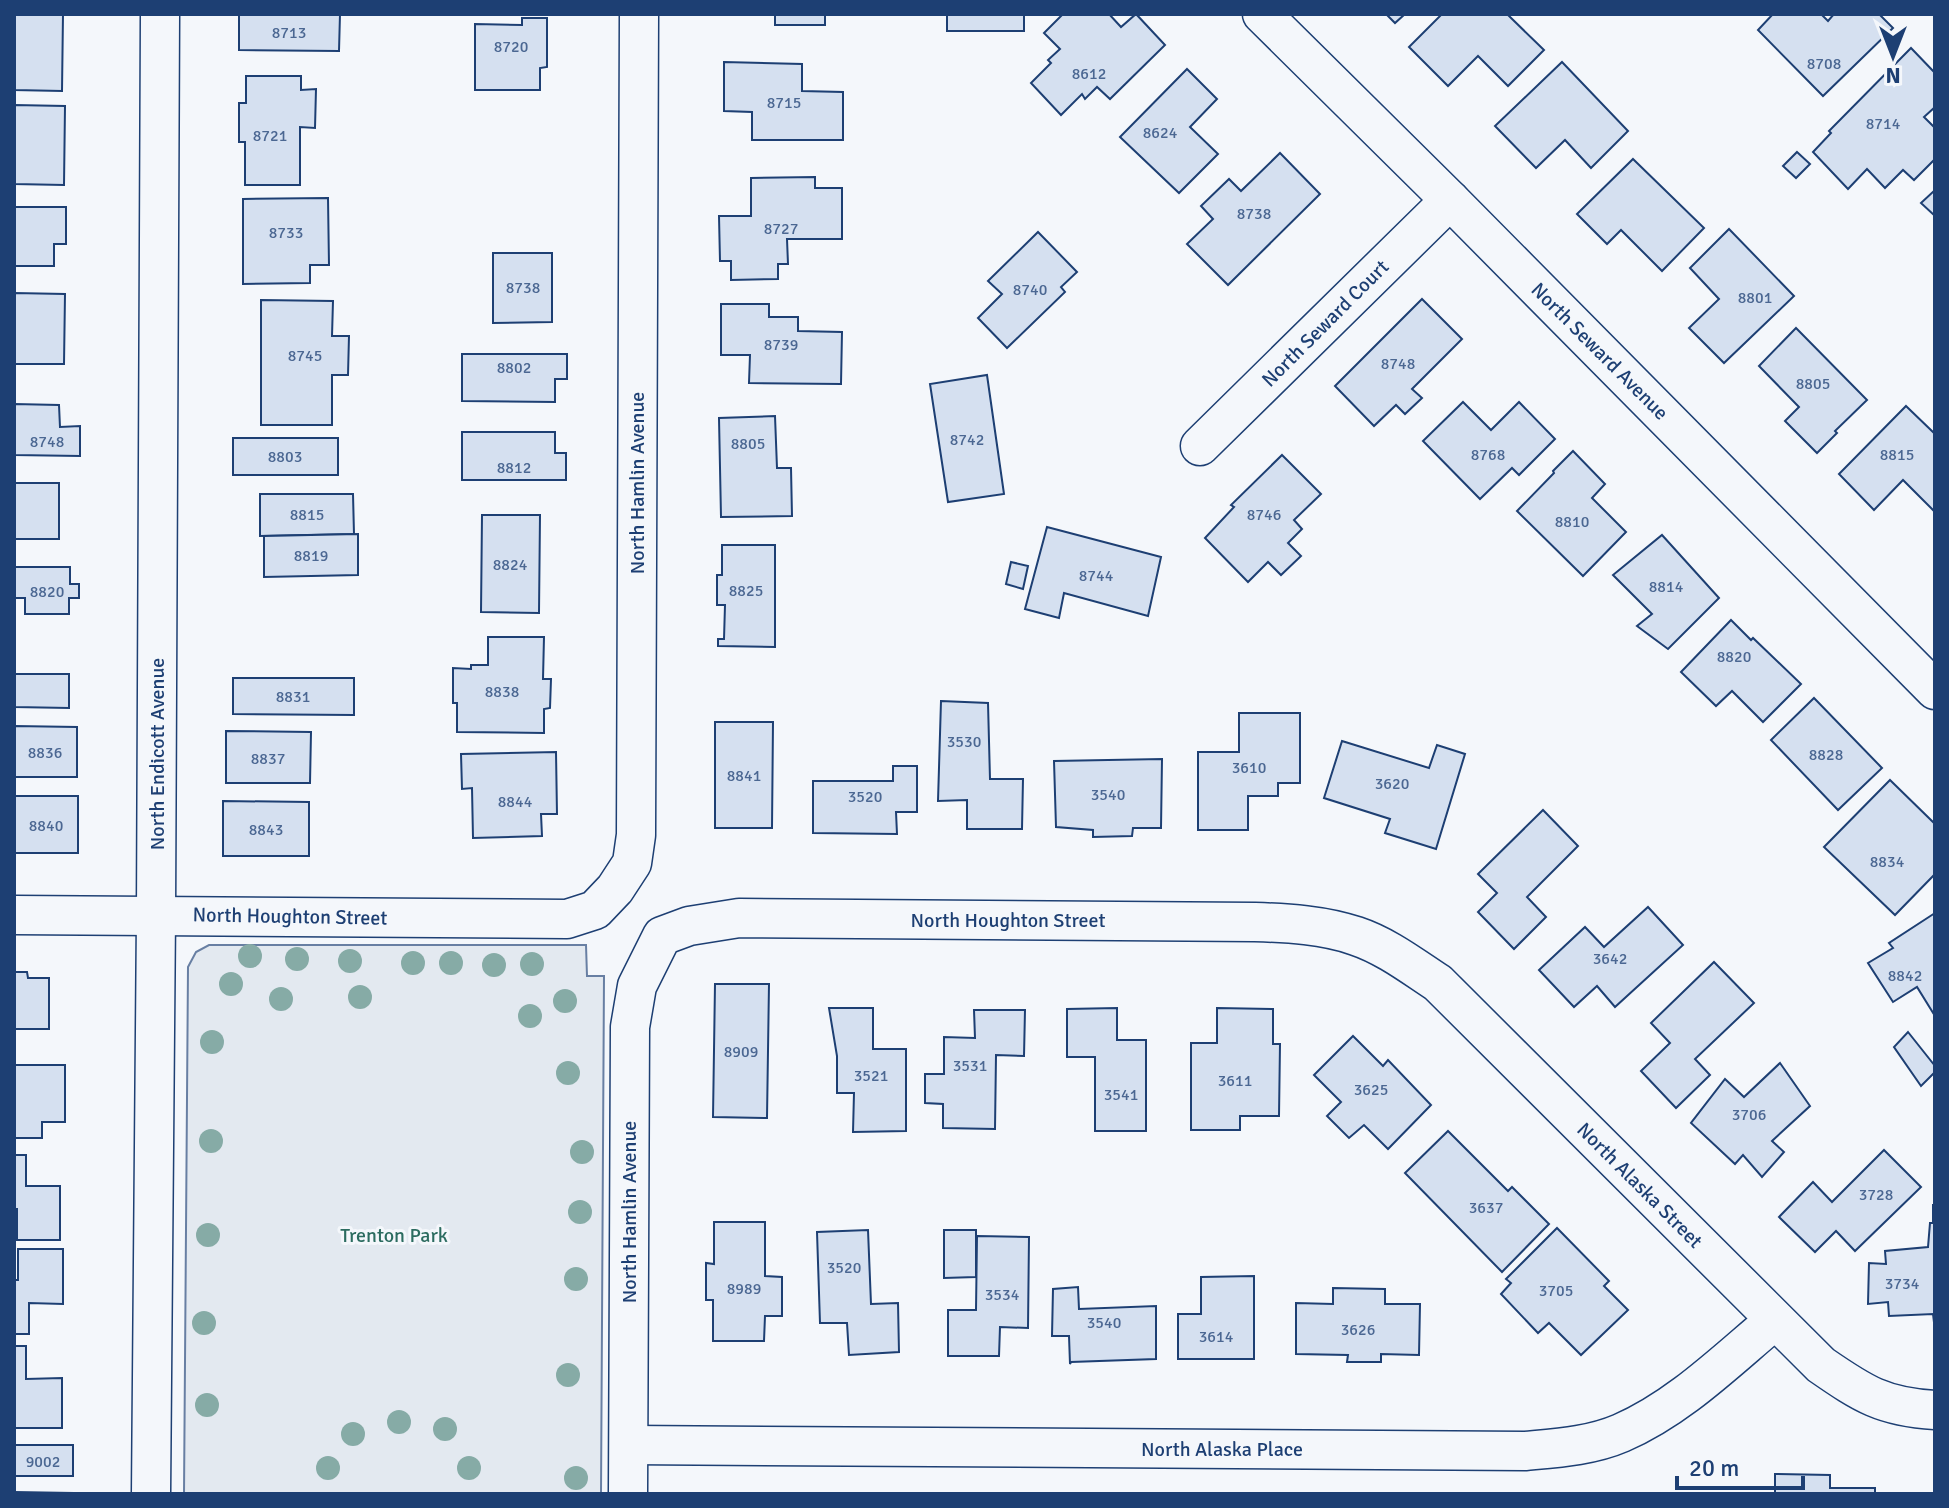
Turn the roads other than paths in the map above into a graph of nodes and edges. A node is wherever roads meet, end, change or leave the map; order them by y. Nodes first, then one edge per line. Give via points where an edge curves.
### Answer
1 (160, 14) edge
2 (639, 14) edge
3 (1262, 14) edge
4 (1450, 200) junction
5 (1200, 446) dead end
6 (1935, 690) edge
7 (14, 915) edge
8 (156, 915) junction
9 (567, 919) joint
10 (662, 936) joint
11 (1356, 936) joint
12 (1775, 1320) junction
13 (1935, 1410) edge
14 (629, 1445) junction
15 (151, 1494) edge
16 (628, 1494) edge

1 - 8 street, North Endicott Avenue
2 - 9 street, North Hamlin Avenue via 636,835 632,863 615,889 595,910
3 - 4 street, North Seward Avenue
4 - 5 street, North Seward Court
4 - 6 street, North Seward Avenue
7 - 8 street, North Houghton Street
8 - 9 street, North Houghton Street
8 - 15 street, North Endicott Avenue
10 - 11 street, North Houghton Street via 739,918 1296,923
10 - 14 street, North Hamlin Avenue via 637,986 630,1027
11 - 12 street, North Alaska Street via 1438,983
12 - 13 street, North Alaska Street via 1850,1385 1880,1401
12 - 14 street, North Alaska Place via 1656,1415 1619,1434 1568,1447 1509,1451
14 - 16 street, North Hamlin Avenue

